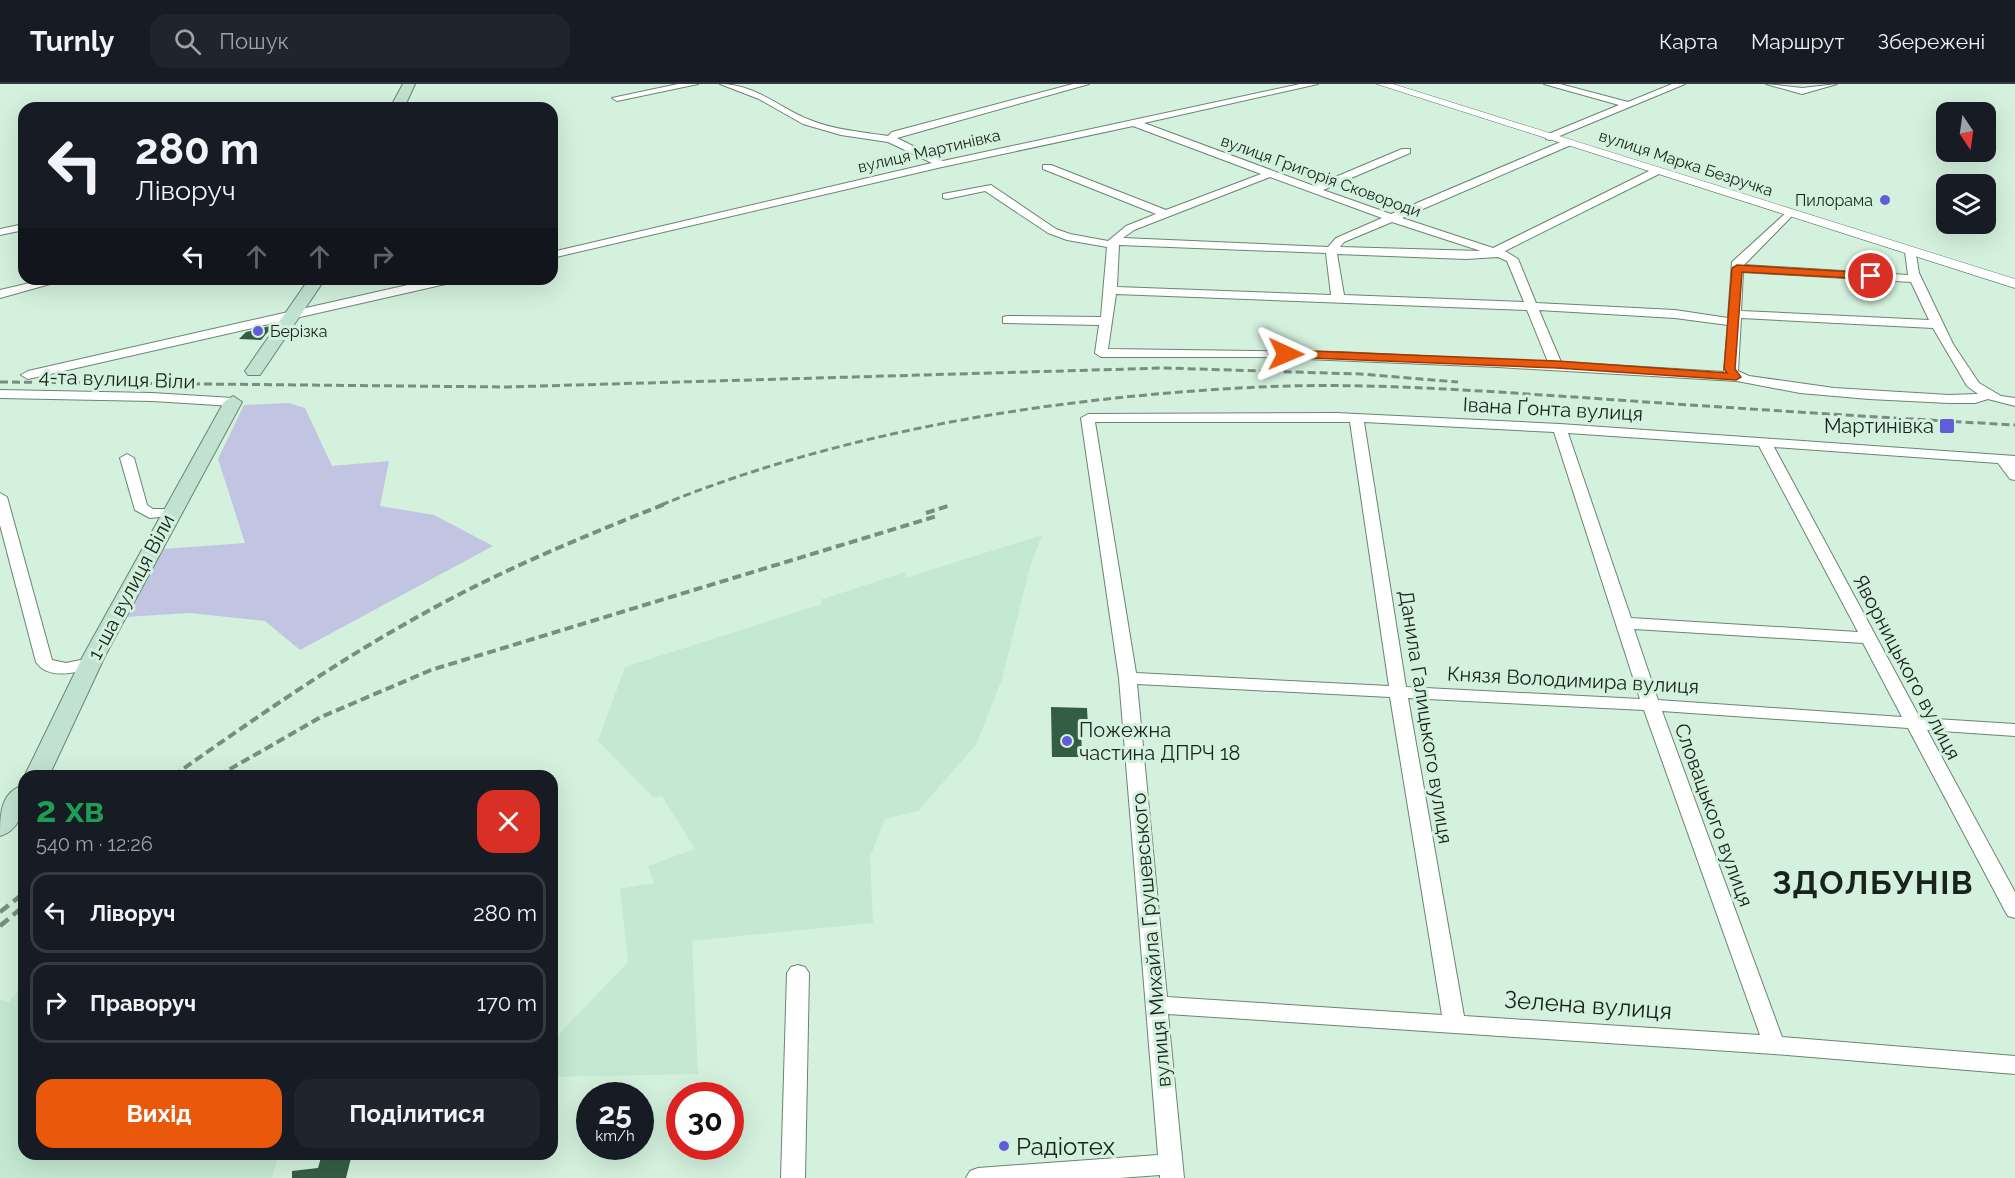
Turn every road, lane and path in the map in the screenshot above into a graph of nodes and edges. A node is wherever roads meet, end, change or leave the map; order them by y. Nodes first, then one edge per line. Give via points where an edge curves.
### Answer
1 (408, 84) edge
2 (693, 84) edge
3 (725, 84) edge
4 (1084, 84) edge
5 (1313, 84) edge
6 (1382, 84) edge
7 (1549, 84) edge
8 (1680, 84) edge
9 (1771, 84) edge
10 (1832, 84) edge
11 (617, 98) dead end
12 (400, 102) edge
13 (1628, 105) junction
14 (1137, 124) junction
15 (1550, 137) junction
16 (890, 139) junction
17 (1567, 143) junction
18 (1406, 151) dead end
19 (942, 164) junction
20 (1047, 167) dead end
21 (1657, 171) junction
22 (1269, 174) junction
23 (1313, 190) junction
24 (947, 196) dead end
25 (1789, 213) junction
26 (1164, 214) junction
27 (1392, 219) junction
28 (18, 228) edge
29 (0, 232) edge
30 (1113, 243) junction
31 (1331, 250) junction
32 (1911, 251) junction
33 (1498, 252) junction
34 (558, 254) edge
35 (1737, 268) junction
36 (1916, 279) junction
37 (2015, 284) edge
38 (37, 285) edge
39 (313, 285) edge
40 (425, 285) edge
41 (1111, 290) junction
42 (0, 294) edge
43 (1338, 299) junction
44 (1532, 306) junction
45 (294, 316) junction
46 (1733, 318) junction
47 (1006, 320) dead end
48 (1106, 321) junction
49 (1937, 324) junction
50 (1557, 364) junction
51 (254, 371) dead end
52 (28, 375) dead end
53 (1736, 377) junction
54 (0, 394) edge
55 (1988, 395) junction
56 (233, 402) joint
57 (2015, 402) edge
58 (1088, 418) joint
59 (1356, 418) junction
60 (1560, 428) junction
61 (1764, 442) junction
62 (127, 458) dead end
63 (2008, 459) edge
64 (2015, 476) edge
65 (0, 497) edge
66 (172, 512) junction
67 (1624, 623) junction
68 (1868, 638) junction
69 (90, 663) junction
70 (1128, 678) junction
71 (1398, 691) junction
72 (1651, 705) junction
73 (1914, 725) junction
74 (2015, 730) edge
75 (39, 770) edge
76 (18, 802) edge
77 (0, 827) edge
78 (2015, 911) edge
79 (798, 973) dead end
80 (1156, 1005) junction
81 (1454, 1023) junction
82 (1774, 1045) junction
83 (2015, 1065) edge
84 (1172, 1171) edge
85 (793, 1178) edge
86 (978, 1178) edge

1 - 12 main road
2 - 11 street
3 - 16 street via 823,127
4 - 16 street via 896,134
5 - 14 street, вулиця Мартинівка
6 - 15 street, вулиця Марка Безручка
7 - 13 street
8 - 13 street
9 - 10 street via 1802,91
13 - 15 street
14 - 19 street, вулиця Мартинівка
14 - 22 street, вулиця Григорія Сковороди
15 - 17 street, вулиця Марка Безручка
16 - 19 street
17 - 21 street, вулиця Марка Безручка
17 - 27 street
18 - 23 street
19 - 34 street, вулиця Мартинівка
20 - 26 street
21 - 25 street, вулиця Марка Безручка
21 - 33 street
22 - 23 street, вулиця Григорія Сковороди
22 - 26 street
23 - 27 street, вулиця Григорія Сковороди
24 - 30 street via 987,187 1053,231 1067,237
25 - 32 street, вулиця Марка Безручка
25 - 35 street via 1738,262
26 - 30 street via 1130,228
27 - 31 street via 1340,240
27 - 33 street, вулиця Григорія Сковороди
28 - 29 street
30 - 31 street
30 - 41 street
31 - 33 street via 1466,256
31 - 43 street
32 - 36 street
32 - 37 street, вулиця Марка Безручка
33 - 44 street via 1512,259
35 - 36 street
35 - 46 street
36 - 49 street
38 - 42 street
39 - 45 main road
40 - 45 street
41 - 43 street
41 - 48 street
43 - 44 street
44 - 46 street
44 - 50 street
45 - 51 main road
45 - 52 street via 250,322
46 - 49 street
46 - 53 street via 1730,369
47 - 48 street
48 - 50 street via 1101,353 1322,354
49 - 55 street via 1974,386
50 - 53 street
53 - 55 street via 1763,385 1819,390 1949,399
54 - 56 street, 4-та вулиця Віли via 152,396
55 - 57 street
56 - 66 main road, 1-ша вулиця Віли
58 - 59 street, Івана Ґонта вулиця
58 - 70 street, вулиця Михайла Грушевського
59 - 60 street, Івана Ґонта вулиця
59 - 71 street, Данила Галицького вулиця
60 - 61 street, Івана Ґонта вулиця
60 - 67 street, Словацького вулиця
61 - 63 street, Івана Ґонта вулиця
61 - 68 street, Яворницького вулиця
62 - 66 street via 140,507 150,514
63 - 64 street
65 - 69 street via 44,662 61,669
66 - 69 main road, 1-ша вулиця Віли
67 - 68 street
67 - 72 street, Словацького вулиця
68 - 73 street, Яворницького вулиця
69 - 75 main road, 1-ша вулиця Віли
70 - 71 street, Князя Володимира вулиця
70 - 80 street, вулиця Михайла Грушевського
71 - 72 street, Князя Володимира вулиця
71 - 81 street, Данила Галицького вулиця
72 - 73 street, Князя Володимира вулиця
72 - 82 street, Словацького вулиця
73 - 74 street, Князя Володимира вулиця
73 - 78 street, Яворницького вулиця
76 - 77 main road
79 - 85 street
80 - 81 street, Зелена вулиця
80 - 84 street, вулиця Михайла Грушевського
81 - 82 street, Зелена вулиця
82 - 83 street, Зелена вулиця
84 - 86 street

